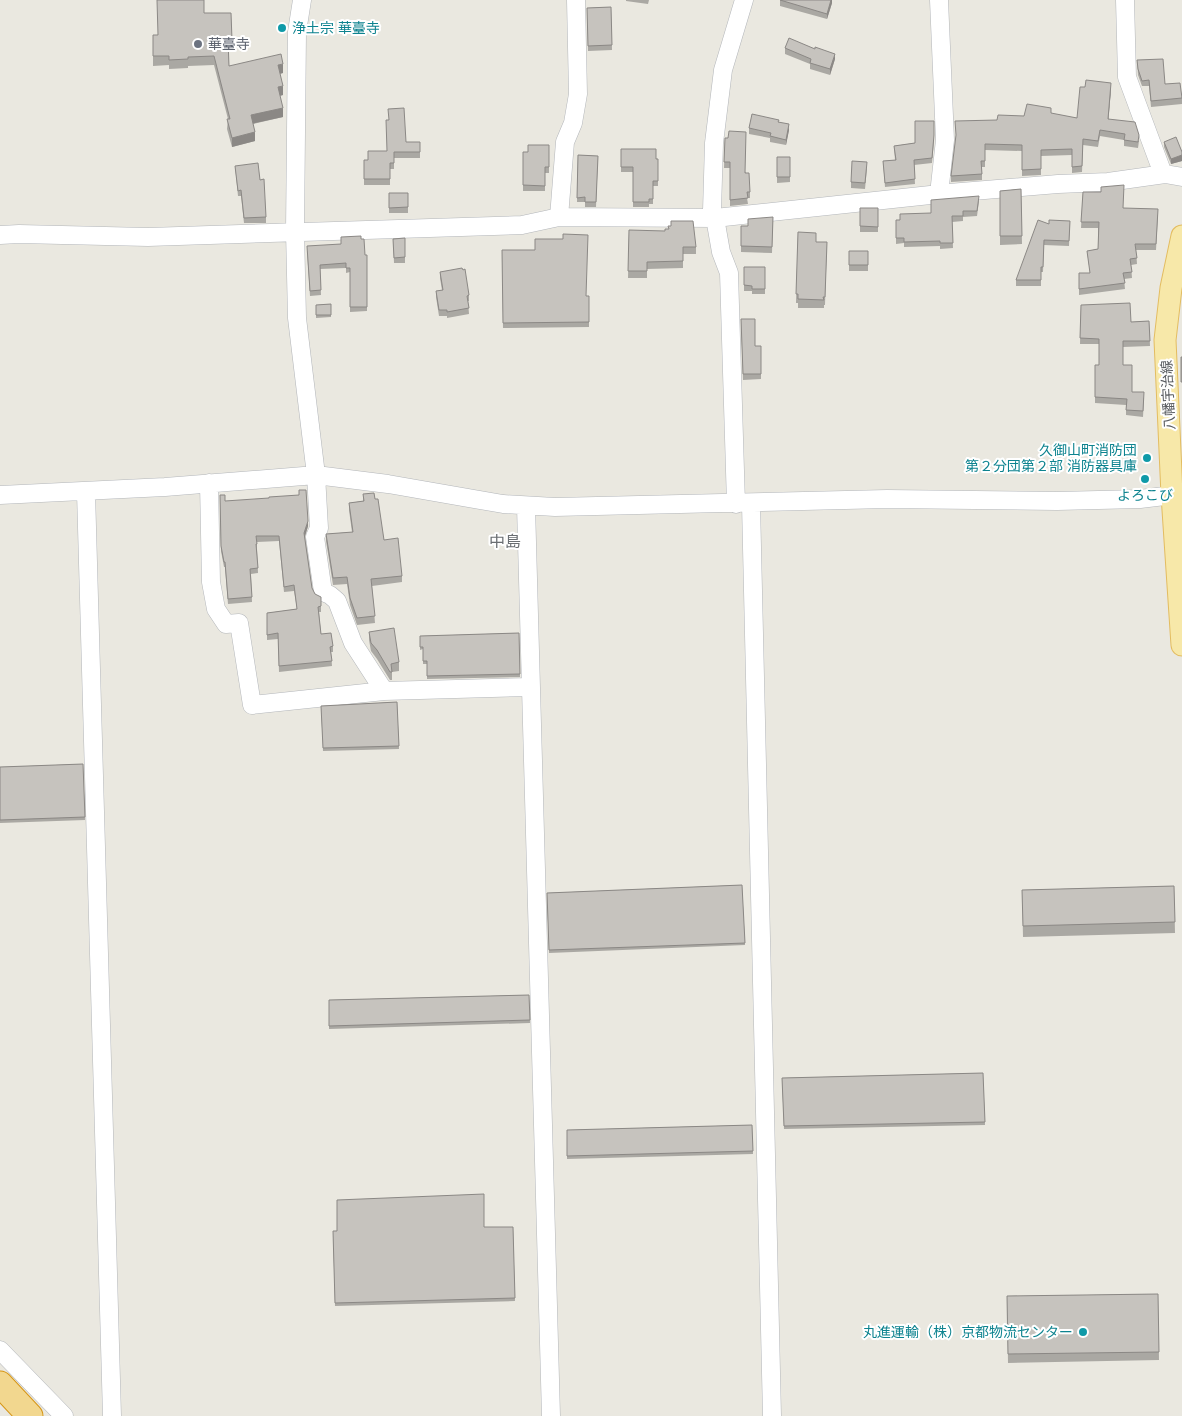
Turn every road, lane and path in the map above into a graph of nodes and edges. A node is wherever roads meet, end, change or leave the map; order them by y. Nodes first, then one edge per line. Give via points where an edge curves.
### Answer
1 (302, 0) edge
2 (576, 0) edge
3 (744, 0) edge
4 (939, 0) edge
5 (1125, 0) edge
6 (1163, 174) junction
7 (1182, 177) edge
8 (939, 194) junction
9 (559, 217) junction
10 (715, 218) junction
11 (295, 231) junction
12 (0, 235) edge
13 (1182, 236) edge
14 (316, 474) junction
15 (209, 483) junction
16 (86, 492) junction
17 (0, 495) edge
18 (1177, 495) edge
19 (744, 504) junction
20 (526, 506) junction
21 (1182, 645) edge
22 (530, 688) junction
23 (384, 692) junction
24 (0, 1350) edge
25 (0, 1384) edge
26 (0, 1396) edge
27 (18, 1416) edge
28 (30, 1416) edge
29 (64, 1416) edge
30 (112, 1416) edge
31 (551, 1416) edge
32 (772, 1416) edge

1 - 11 street via 297,32
2 - 9 street via 578,94 573,123 565,142
3 - 10 street via 723,70 714,143 712,211
4 - 8 street via 945,140
5 - 6 street via 1128,77
6 - 7 street
6 - 8 street via 1108,182
8 - 10 street
9 - 10 street
9 - 11 street via 522,225
10 - 19 street via 721,252 729,273
11 - 12 street via 148,237
11 - 14 street via 298,318
13 - 18 main road, 八幡宇治線 via 1165,340
14 - 15 street
14 - 20 street
14 - 23 street via 318,528 315,537 323,592 337,601 353,643
15 - 16 street
15 - 23 street via 211,582 216,609 226,624 239,623 252,705
16 - 17 street
16 - 30 street
18 - 19 street via 1057,501 887,499
18 - 21 main road, 八幡宇治線
19 - 20 street
19 - 32 street
20 - 22 street
22 - 23 street
22 - 31 street
24 - 29 street
25 - 28 highway
26 - 27 highway

